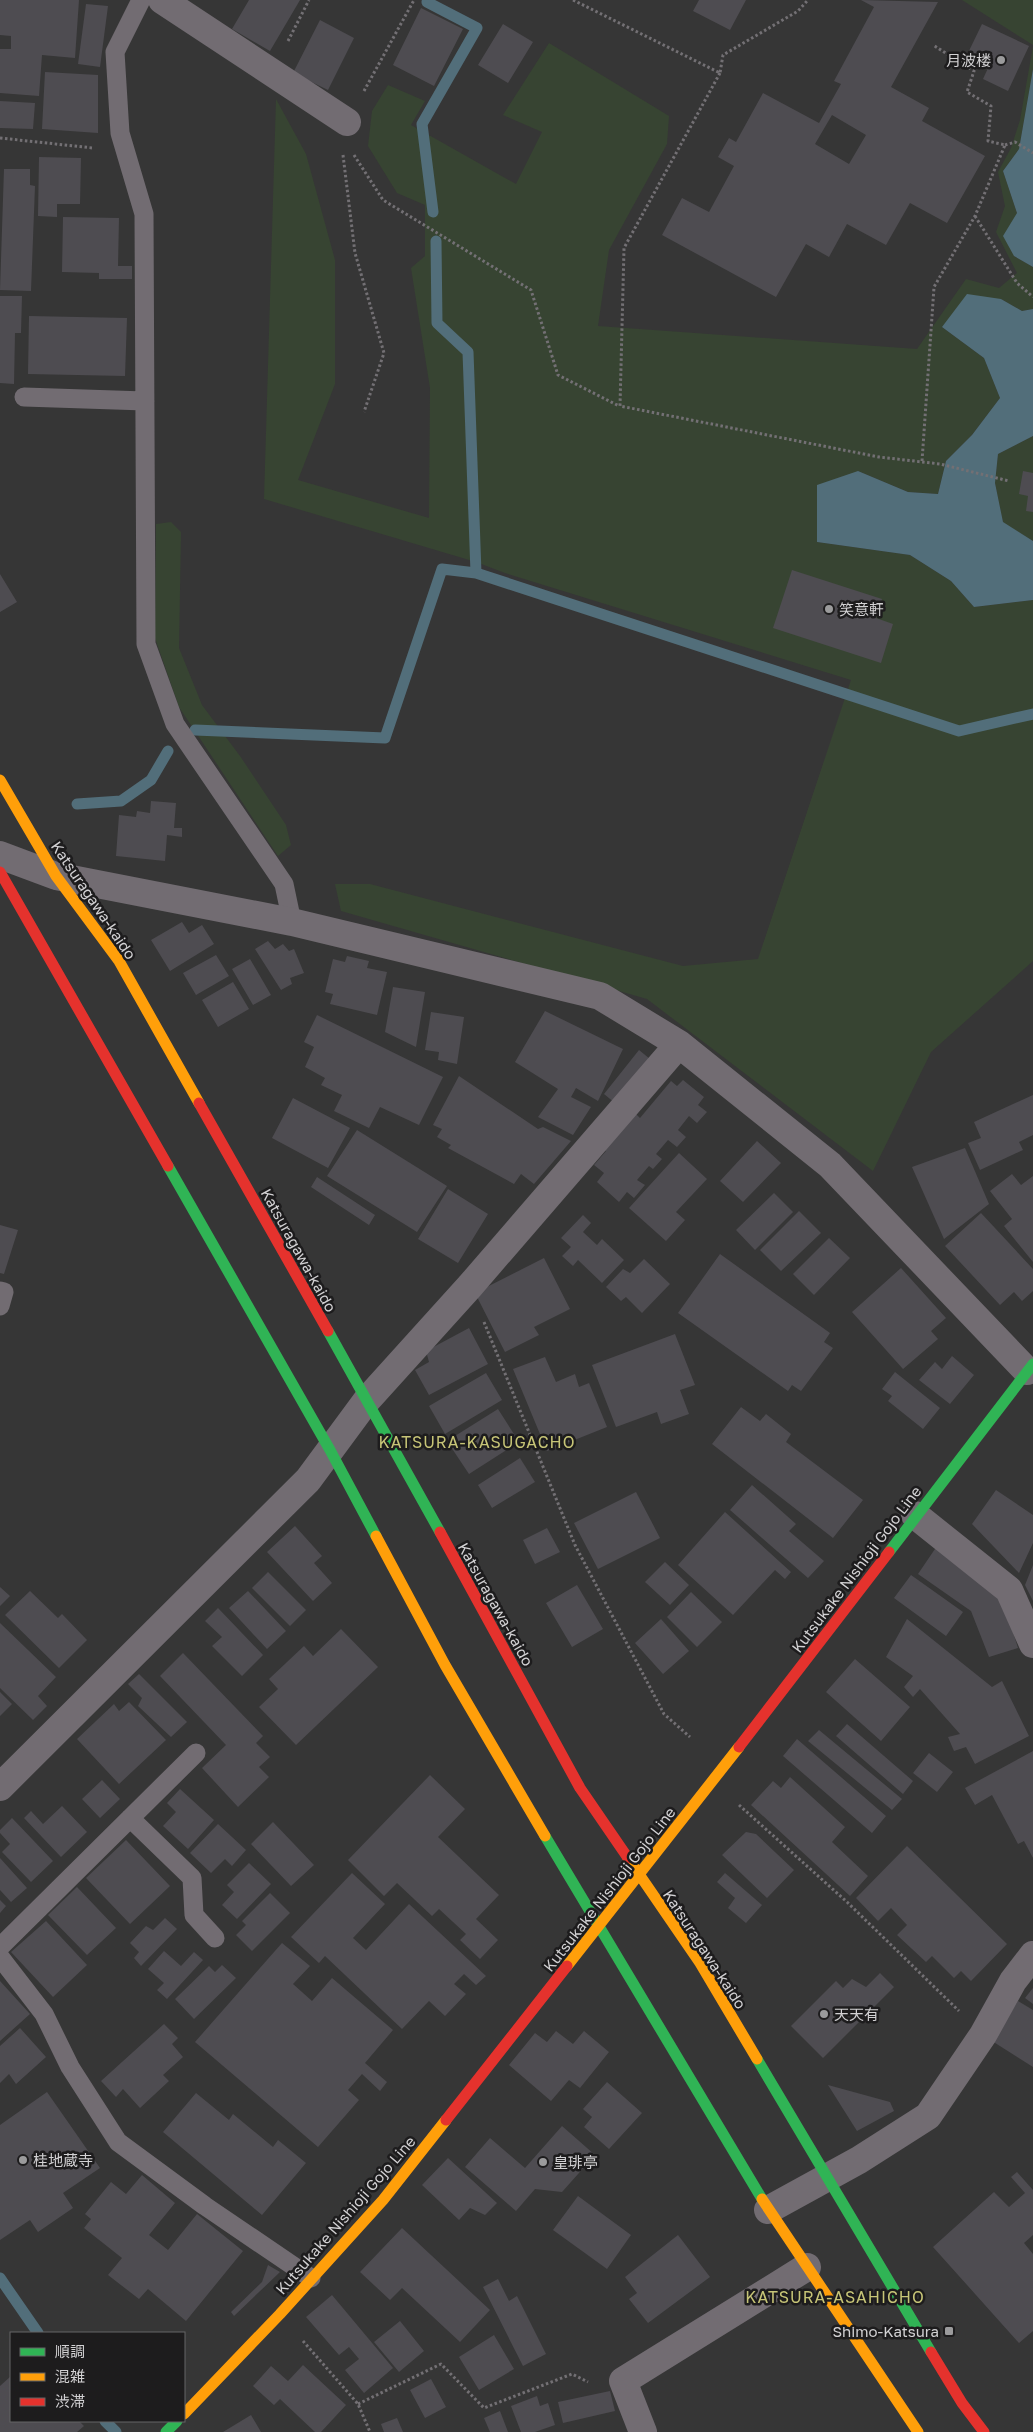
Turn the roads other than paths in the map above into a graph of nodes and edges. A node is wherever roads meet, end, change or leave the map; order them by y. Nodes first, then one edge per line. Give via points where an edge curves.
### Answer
1 (141, 0) edge
2 (162, 0) edge
3 (344, 128) road end
4 (24, 397) dead end
5 (145, 401) junction
6 (0, 780) edge
7 (0, 855) edge
8 (0, 872) edge
9 (56, 876) junction
10 (292, 922) junction
11 (679, 1044) junction
12 (0, 1290) edge
13 (0, 1306) edge
14 (1030, 1367) edge
15 (367, 1400) junction
16 (330, 1450) junction
17 (915, 1515) junction
18 (1033, 1644) edge
19 (196, 1753) dead end
20 (0, 1786) edge
21 (130, 1818) junction
22 (640, 1875) junction
23 (598, 1926) junction
24 (215, 1938) dead end
25 (0, 1946) edge
26 (1033, 1955) edge
27 (0, 1958) edge
28 (828, 2178) junction
29 (768, 2210) junction
30 (807, 2267) junction
31 (311, 2278) junction
32 (185, 2413) edge
33 (176, 2422) edge
34 (166, 2432) edge
35 (643, 2432) edge
36 (918, 2432) edge
37 (984, 2432) edge

1 - 5 lane via 115,52 120,133 144,214
2 - 3 street via 272,73
4 - 5 lane
5 - 10 lane via 146,644 175,724 284,884
6 - 9 street, Katsuragawa-kaido
7 - 9 street
8 - 16 street
9 - 10 street
9 - 15 street, Katsuragawa-kaido via 119,960
10 - 11 street via 600,996
11 - 14 street via 830,1164
11 - 15 street
12 - 13 lane via 4,1292
14 - 17 street, Kutsukake Nishioji Gojo Line
15 - 16 street
15 - 22 street, Katsuragawa-kaido via 580,1788
16 - 20 street via 308,1480
16 - 23 street via 445,1665
17 - 18 street via 1009,1590
17 - 22 street, Kutsukake Nishioji Gojo Line
19 - 21 lane
21 - 24 lane via 192,1878 194,1915
21 - 25 lane
22 - 23 street, Kutsukake Nishioji Gojo Line
22 - 28 street, Katsuragawa-kaido via 700,1963
23 - 29 street
23 - 31 street, Kutsukake Nishioji Gojo Line via 382,2200
26 - 28 street via 1013,1981 983,2035 928,2116
27 - 31 lane via 44,2014 70,2067 118,2142
28 - 29 street
28 - 37 street, Katsuragawa-kaido via 931,2353
29 - 30 street
30 - 35 street via 623,2382
30 - 36 street
31 - 32 street, Kutsukake Nishioji Gojo Line
33 - 34 street

